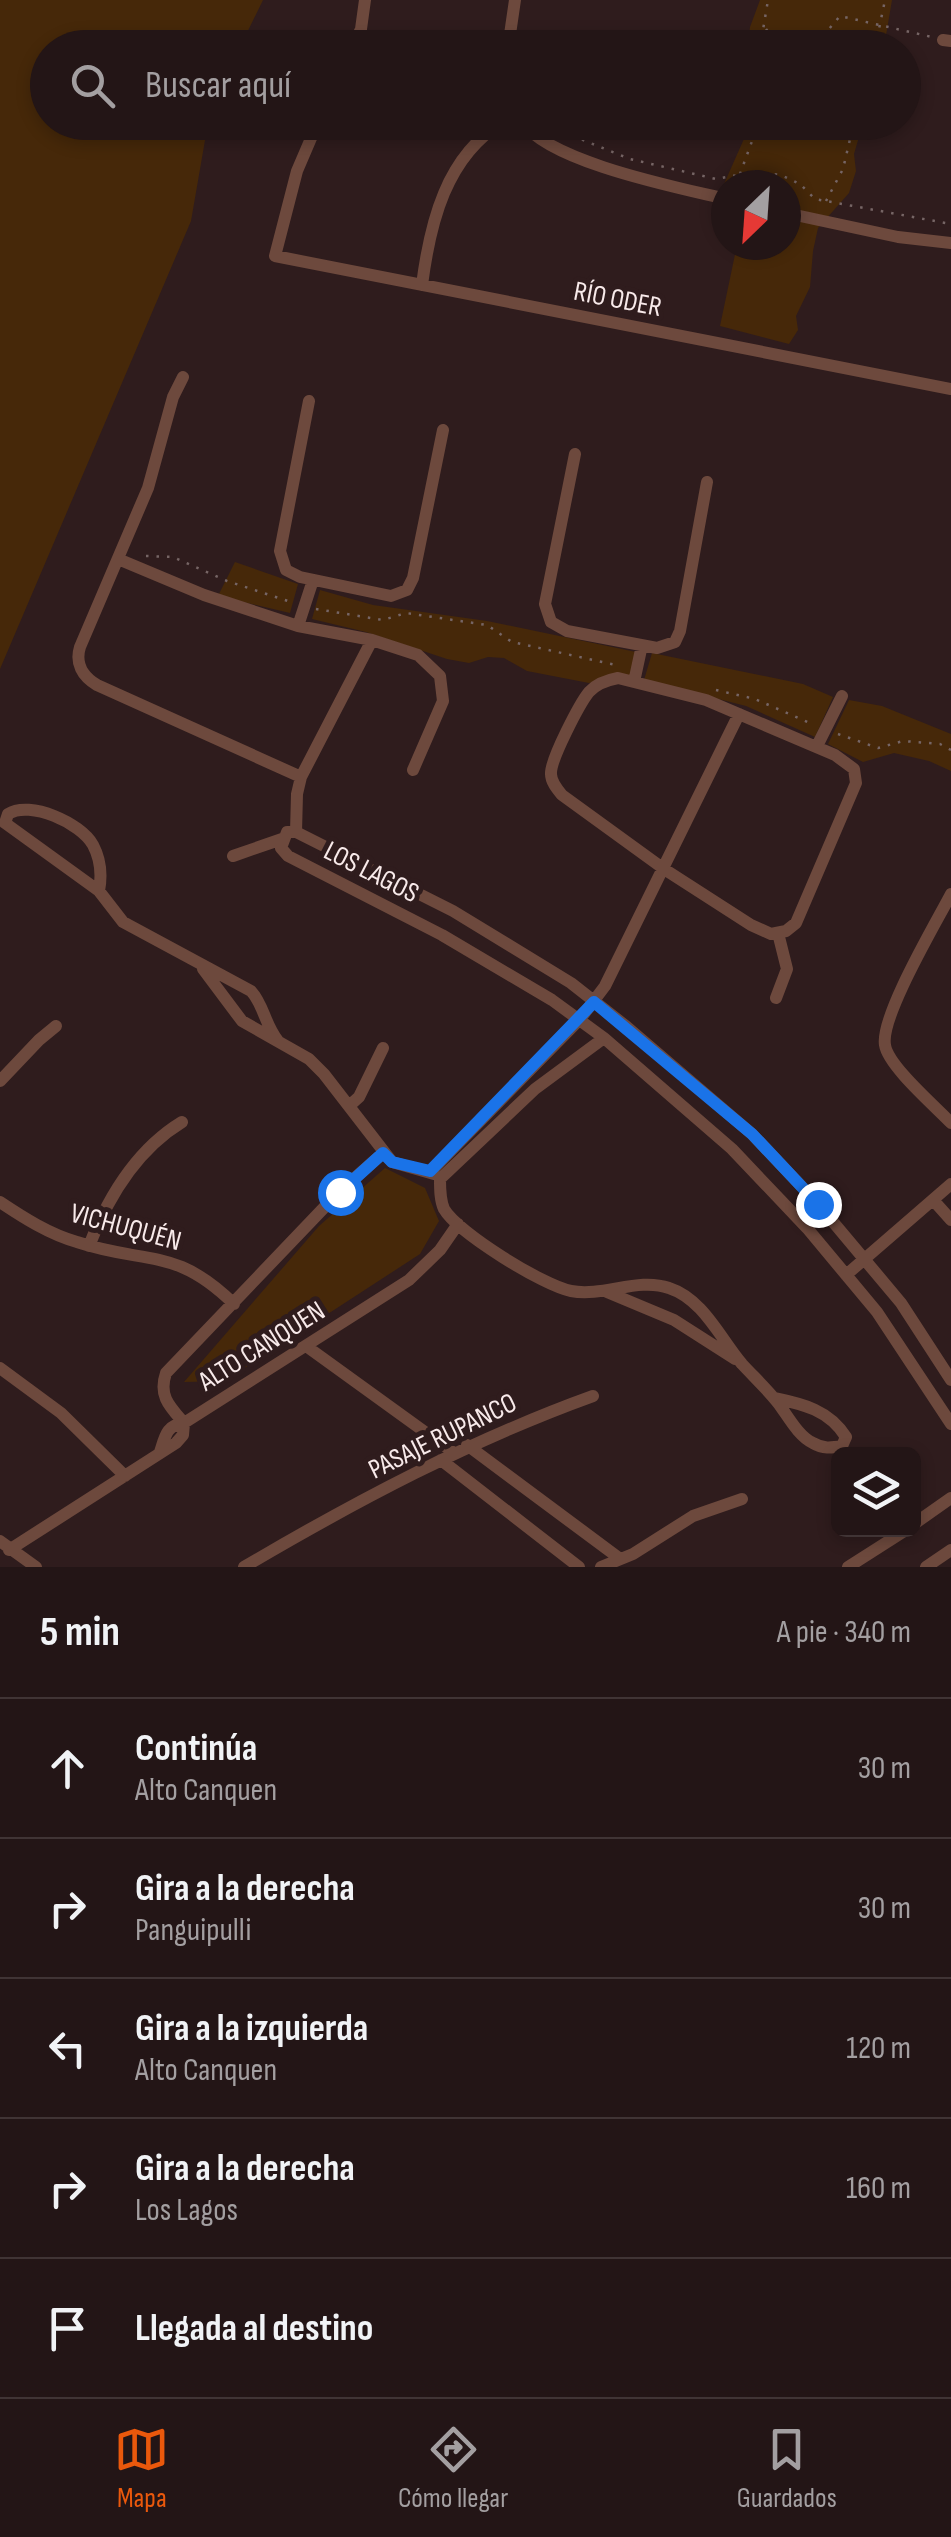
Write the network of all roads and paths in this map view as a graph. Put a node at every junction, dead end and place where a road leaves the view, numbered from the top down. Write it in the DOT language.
graph roads {
  1 [pos="365,0"];
  2 [pos="515,0"];
  3 [pos="768,0"];
  4 [pos="886,0"];
  5 [pos="879,24"];
  6 [pos="764,26"];
  7 [pos="360,30"];
  8 [pos="511,30"];
  9 [pos="763,30"];
  10 [pos="767,30"];
  11 [pos="829,30"];
  12 [pos="878,30"];
  13 [pos="903,30"];
  14 [pos="921,34"];
  15 [pos="947,41"];
  16 [pos="310,140"];
  17 [pos="478,140"];
  18 [pos="543,140"];
  19 [pos="584,140"];
  20 [pos="753,140"];
  21 [pos="850,140"];
  22 [pos="742,170"];
  23 [pos="711,177"];
  24 [pos="801,185"];
  25 [pos="711,196"];
  26 [pos="826,202"];
  27 [pos="801,216"];
  28 [pos="951,224"];
  29 [pos="951,243"];
  30 [pos="422,285"];
  31 [pos="183,377"];
  32 [pos="951,388"];
  33 [pos="309,401"];
  34 [pos="443,430"];
  35 [pos="576,454"];
  36 [pos="707,482"];
  37 [pos="118,559"];
  38 [pos="313,580"];
  39 [pos="304,606"];
  40 [pos="298,626"];
  41 [pos="372,640"];
  42 [pos="642,645"];
  43 [pos="635,676"];
  44 [pos="704,687"];
  45 [pos="842,696"];
  46 [pos="739,714"];
  47 [pos="826,730"];
  48 [pos="817,746"];
  49 [pos="951,750"];
  50 [pos="413,770"];
  51 [pos="301,776"];
  52 [pos="296,832"];
  53 [pos="282,840"];
  54 [pos="316,842"];
  55 [pos="233,856"];
  56 [pos="305,864"];
  57 [pos="664,869"];
  58 [pos="99,892"];
  59 [pos="951,894"];
  60 [pos="946,909"];
  61 [pos="778,933"];
  62 [pos="200,965"];
  63 [pos="776,998"];
  64 [pos="594,1002"];
  65 [pos="580,1019"];
  66 [pos="56,1026"];
  67 [pos="604,1038"];
  68 [pos="278,1041"];
  69 [pos="383,1048"];
  70 [pos="522,1076"];
  71 [pos="0,1082"];
  72 [pos="536,1089"];
  73 [pos="348,1106"];
  74 [pos="182,1122"];
  75 [pos="951,1124"];
  76 [pos="383,1153"];
  77 [pos="435,1175"];
  78 [pos="951,1184"];
  79 [pos="934,1201"];
  80 [pos="0,1202"];
  81 [pos="951,1220"];
  82 [pos="458,1224"];
  83 [pos="90,1246"];
  84 [pos="864,1260"];
  85 [pos="846,1275"];
  86 [pos="606,1291"];
  87 [pos="234,1304"];
  88 [pos="306,1346"];
  89 [pos="741,1363"];
  90 [pos="0,1368"];
  91 [pos="951,1380"];
  92 [pos="593,1396"];
  93 [pos="774,1398"];
  94 [pos="184,1423"];
  95 [pos="951,1424"];
  96 [pos="467,1446"];
  97 [pos="447,1456"];
  98 [pos="125,1476"];
  99 [pos="951,1498"];
  100 [pos="742,1499"];
  101 [pos="921,1519"];
  102 [pos="895,1537"];
  103 [pos="4,1546"];
  104 [pos="951,1550"];
  105 [pos="620,1558"];
  106 [pos="36,1567"];
  107 [pos="244,1567"];
  108 [pos="578,1567"];
  109 [pos="601,1567"];
  110 [pos="848,1567"];
  111 [pos="926,1567"];
  1 -- 7 [label="street"];
  2 -- 8 [label="street"];
  3 -- 6 [label="path"];
  4 -- 5 [label="path"];
  5 -- 11 [label="path"];
  5 -- 12 [label="path"];
  5 -- 13 [label="path"];
  6 -- 9 [label="path"];
  6 -- 10 [label="path"];
  14 -- 15 [label="path"];
  16 -- 30 [label="street, RÍO ODER"];
  17 -- 30 [label="street"];
  18 -- 25 [label="street"];
  19 -- 23 [label="path"];
  20 -- 22 [label="path"];
  21 -- 26 [label="path"];
  24 -- 26 [label="path"];
  26 -- 28 [label="path"];
  27 -- 29 [label="street"];
  30 -- 32 [label="street, RÍO ODER"];
  31 -- 37 [label="street"];
  33 -- 38 [label="street"];
  34 -- 38 [label="street"];
  35 -- 42 [label="street"];
  36 -- 42 [label="street"];
  37 -- 39 [label="path"];
  37 -- 40 [label="street"];
  37 -- 51 [label="street"];
  38 -- 39 [label="street"];
  39 -- 40 [label="street"];
  39 -- 43 [label="path"];
  40 -- 41 [label="street"];
  41 -- 50 [label="street"];
  41 -- 51 [label="street"];
  42 -- 43 [label="street"];
  43 -- 46 [label="street"];
  43 -- 57 [label="street"];
  44 -- 47 [label="path"];
  45 -- 47 [label="street"];
  46 -- 48 [label="street"];
  46 -- 57 [label="street"];
  47 -- 48 [label="street"];
  47 -- 49 [label="path"];
  48 -- 61 [label="street"];
  51 -- 52 [label="street"];
  52 -- 53 [label="street, LOS LAGOS"];
  52 -- 54 [label="street, LOS LAGOS"];
  53 -- 55 [label="street"];
  53 -- 56 [label="street, LOS LAGOS"];
  54 -- 56 [label="street"];
  54 -- 64 [label="street, LOS LAGOS"];
  56 -- 65 [label="street, LOS LAGOS"];
  57 -- 61 [label="street"];
  57 -- 64 [label="street"];
  58 -- 58 [label="street"];
  58 -- 62 [label="street"];
  59 -- 60 [label="street"];
  60 -- 75 [label="street"];
  61 -- 63 [label="street"];
  62 -- 68 [label="street"];
  62 -- 68 [label="street"];
  64 -- 65 [label="street"];
  64 -- 84 [label="street, LOS LAGOS"];
  65 -- 67 [label="street, LOS LAGOS"];
  65 -- 70 [label="street"];
  66 -- 71 [label="street"];
  67 -- 72 [label="street"];
  67 -- 85 [label="street, LOS LAGOS"];
  68 -- 73 [label="street"];
  69 -- 73 [label="street"];
  70 -- 72 [label="street"];
  70 -- 77 [label="street"];
  72 -- 77 [label="street"];
  73 -- 76 [label="street"];
  74 -- 83 [label="street"];
  76 -- 77 [label="street"];
  76 -- 87 [label="street, ALTO CANQUEN"];
  77 -- 82 [label="street"];
  78 -- 79 [label="street"];
  79 -- 81 [label="street"];
  79 -- 84 [label="street"];
  80 -- 83 [label="street, VICHUQUÉN"];
  82 -- 86 [label="street"];
  82 -- 88 [label="street, ALTO CANQUEN"];
  83 -- 87 [label="street, VICHUQUÉN"];
  84 -- 85 [label="street"];
  84 -- 91 [label="street, LOS LAGOS"];
  85 -- 95 [label="street, LOS LAGOS"];
  86 -- 89 [label="street"];
  86 -- 89 [label="street"];
  87 -- 94 [label="street, ALTO CANQUEN"];
  88 -- 94 [label="street, ALTO CANQUEN"];
  88 -- 97 [label="street"];
  89 -- 93 [label="street"];
  90 -- 98 [label="street"];
  92 -- 96 [label="street, PASAJE RUPANCO"];
  93 -- 93 [label="street"];
  94 -- 98 [label="street"];
  96 -- 97 [label="street, PASAJE RUPANCO"];
  96 -- 105 [label="street"];
  97 -- 107 [label="street, PASAJE RUPANCO"];
  97 -- 108 [label="street"];
  98 -- 103 [label="street"];
  99 -- 101 [label="street"];
  100 -- 105 [label="street"];
  102 -- 110 [label="street"];
  103 -- 106 [label="street"];
  104 -- 111 [label="street"];
  105 -- 109 [label="street"];
}
